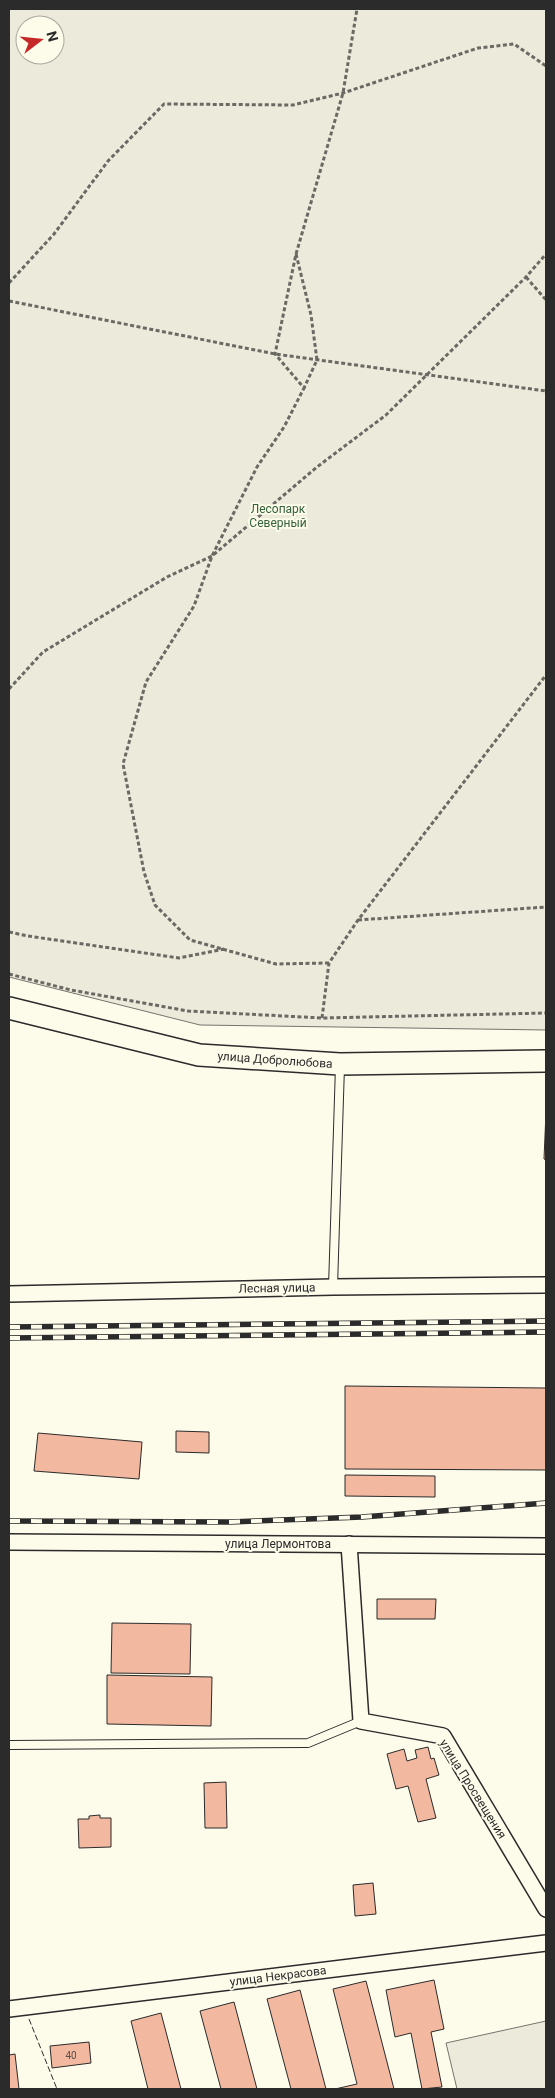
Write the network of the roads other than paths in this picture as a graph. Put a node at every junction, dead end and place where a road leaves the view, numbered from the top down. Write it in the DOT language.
graph roads {
  1 [pos="9,1008"];
  2 [pos="546,1061"];
  3 [pos="340,1064"];
  4 [pos="546,1285"];
  5 [pos="334,1287"];
  6 [pos="9,1294"];
  7 [pos="9,1542"];
  8 [pos="349,1544"];
  9 [pos="546,1546"];
  10 [pos="362,1721"];
  11 [pos="9,1745"];
  12 [pos="546,1909"];
  13 [pos="546,1943"];
  14 [pos="9,2009"];
  1 -- 3 [label="street, улица Добролюбова"];
  2 -- 3 [label="street, улица Добролюбова"];
  3 -- 5 [label="lane"];
  4 -- 5 [label="street, Лесная улица"];
  5 -- 6 [label="street, Лесная улица"];
  7 -- 8 [label="street, улица Лермонтова"];
  8 -- 9 [label="street, улица Лермонтова"];
  8 -- 10 [label="street"];
  10 -- 11 [label="lane"];
  10 -- 12 [label="street, улица Просвещения"];
  13 -- 14 [label="street, улица Некрасова"];
}
